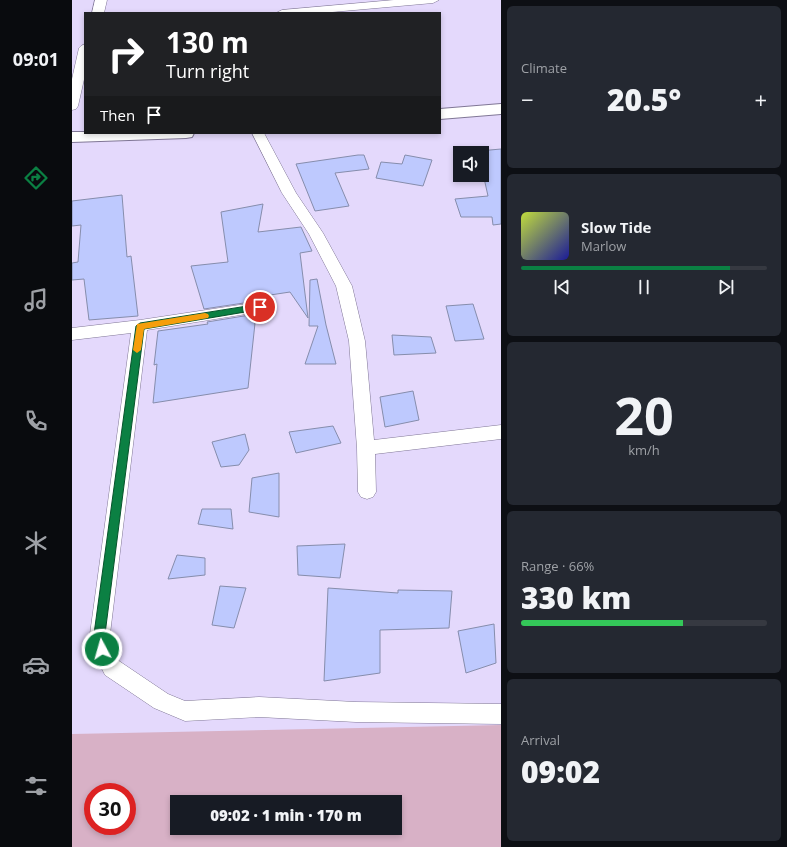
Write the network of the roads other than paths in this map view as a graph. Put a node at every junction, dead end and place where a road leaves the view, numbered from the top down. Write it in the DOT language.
graph roads {
  1 [pos="101,0"];
  2 [pos="433,0"];
  3 [pos="98,12"];
  4 [pos="294,12"];
  5 [pos="84,52"];
  6 [pos="72,106"];
  7 [pos="501,110"];
  8 [pos="441,114"];
  9 [pos="163,134"];
  10 [pos="259,134"];
  11 [pos="72,138"];
  12 [pos="260,307"];
  13 [pos="140,326"];
  14 [pos="72,334"];
  15 [pos="501,432"];
  16 [pos="366,448"];
  17 [pos="367,492"];
  18 [pos="501,714"];
  1 -- 3 [label="street"];
  2 -- 4 [label="street"];
  5 -- 6 [label="street"];
  7 -- 8 [label="main road"];
  9 -- 11 [label="main road"];
  10 -- 16 [label="street"];
  12 -- 13 [label="street"];
  13 -- 14 [label="street"];
  13 -- 18 [label="street"];
  15 -- 16 [label="street"];
  16 -- 17 [label="street"];
}
